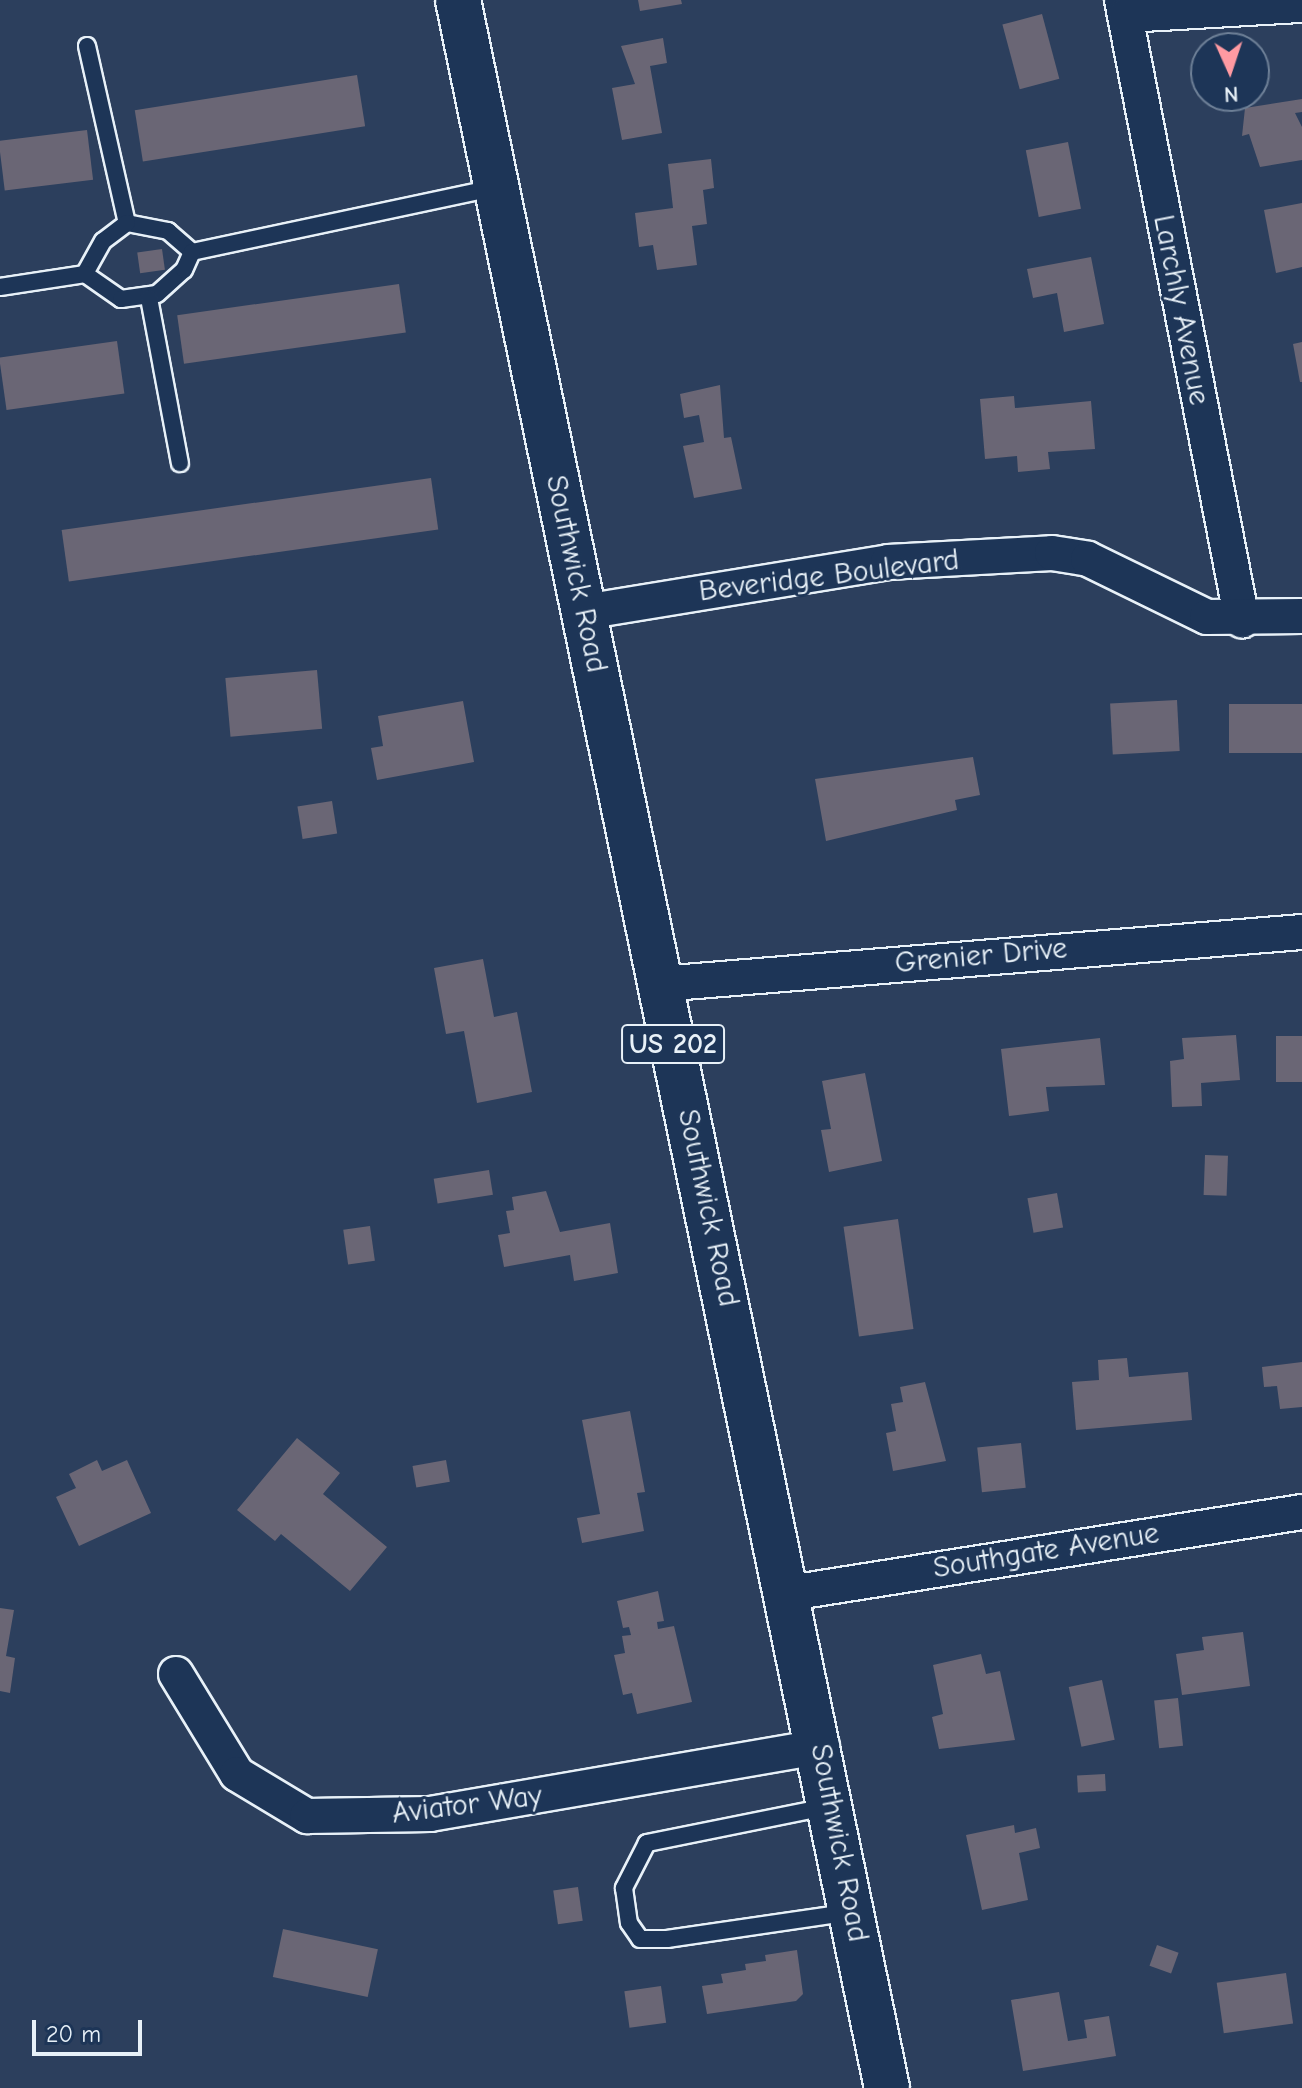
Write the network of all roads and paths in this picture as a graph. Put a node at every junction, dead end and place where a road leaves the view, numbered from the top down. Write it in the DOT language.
graph roads {
  1 [pos="458,0"];
  2 [pos="1302,5"];
  3 [pos="1124,8"];
  4 [pos="87,46"];
  5 [pos="497,187"];
  6 [pos="127,223"];
  7 [pos="192,252"];
  8 [pos="85,274"];
  9 [pos="0,287"];
  10 [pos="149,298"];
  11 [pos="180,463"];
  12 [pos="584,612"];
  13 [pos="1302,616"];
  14 [pos="1242,620"];
  15 [pos="1302,932"];
  16 [pos="660,984"];
  17 [pos="1302,1512"];
  18 [pos="790,1593"];
  19 [pos="176,1674"];
  20 [pos="822,1746"];
  21 [pos="833,1806"];
  22 [pos="852,1912"];
  23 [pos="887,2088"];
  1 -- 5 [label="highway, Southwick Road / US 202"];
  2 -- 3 [label="street"];
  3 -- 14 [label="street, Larchly Avenue"];
  4 -- 6 [label="lane"];
  5 -- 7 [label="lane"];
  5 -- 12 [label="highway, Southwick Road / US 202"];
  6 -- 7 [label="lane"];
  6 -- 8 [label="lane"];
  7 -- 10 [label="lane"];
  8 -- 9 [label="lane"];
  8 -- 10 [label="lane"];
  10 -- 11 [label="lane"];
  12 -- 14 [label="street, Beveridge Boulevard"];
  12 -- 16 [label="highway, Southwick Road / US 202"];
  13 -- 14 [label="street, Beveridge Boulevard"];
  15 -- 16 [label="street, Grenier Drive"];
  16 -- 18 [label="highway, Southwick Road / US 202"];
  17 -- 18 [label="street, Southgate Avenue"];
  18 -- 20 [label="highway, Southwick Road / US 202"];
  19 -- 20 [label="street, Aviator Way"];
  20 -- 21 [label="highway, Southwick Road / US 202"];
  21 -- 22 [label="highway, Southwick Road / US 202"];
  21 -- 22 [label="lane"];
  22 -- 23 [label="highway, Southwick Road / US 202"];
}
